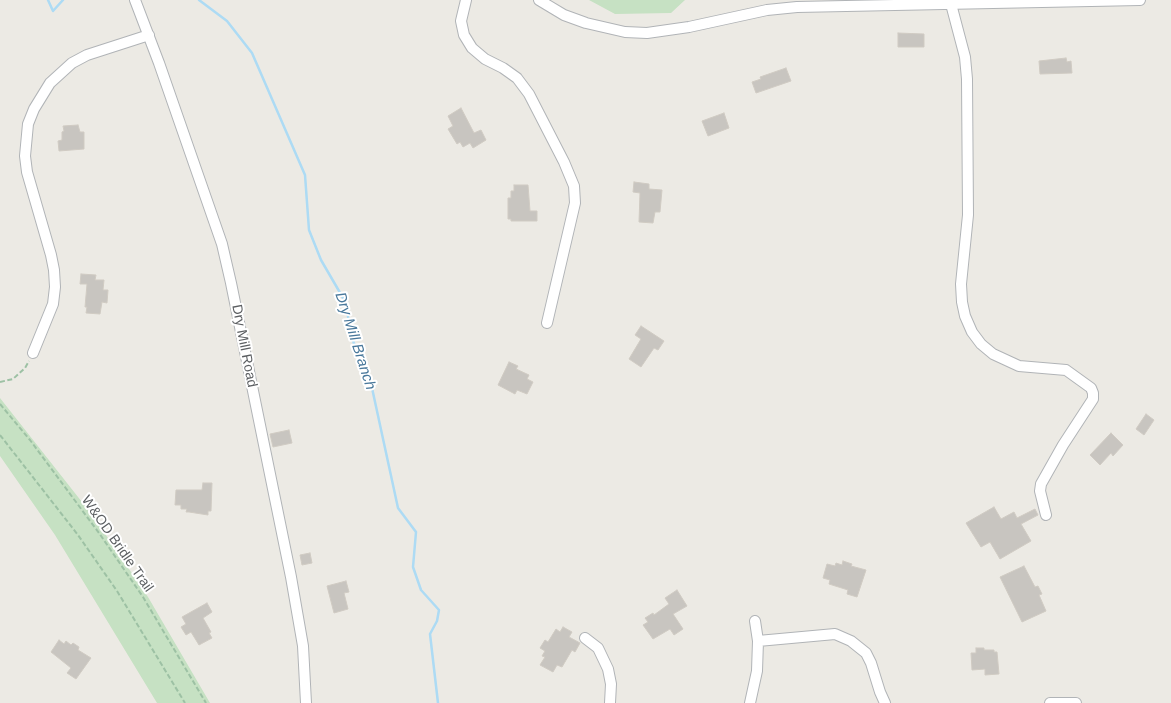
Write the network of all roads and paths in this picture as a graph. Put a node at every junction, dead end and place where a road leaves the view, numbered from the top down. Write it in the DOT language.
graph roads {
  1 [pos="135,0"];
  2 [pos="466,0"];
  3 [pos="539,0"];
  4 [pos="1140,0"];
  5 [pos="951,4"];
  6 [pos="149,35"];
  7 [pos="547,323"];
  8 [pos="33,354"];
  9 [pos="0,382"];
  10 [pos="0,404"];
  11 [pos="0,436"];
  12 [pos="1046,515"];
  13 [pos="755,621"];
  14 [pos="585,638"];
  15 [pos="758,641"];
  16 [pos="185,703"];
  17 [pos="206,703"];
  18 [pos="306,703"];
  19 [pos="610,703"];
  20 [pos="750,703"];
  21 [pos="885,703"];
  22 [pos="1050,703"];
  23 [pos="1076,703"];
  1 -- 6 [label="street, Dry Mill Road"];
  2 -- 7 [label="street"];
  3 -- 5 [label="street"];
  4 -- 5 [label="street"];
  5 -- 12 [label="street"];
  6 -- 8 [label="street"];
  6 -- 18 [label="street, Dry Mill Road"];
  8 -- 9 [label="path"];
  10 -- 17 [label="path, W&OD Bridle Trail"];
  11 -- 16 [label="path"];
  13 -- 15 [label="street"];
  14 -- 19 [label="street"];
  15 -- 20 [label="street"];
  15 -- 21 [label="street"];
  22 -- 23 [label="street"];
}
